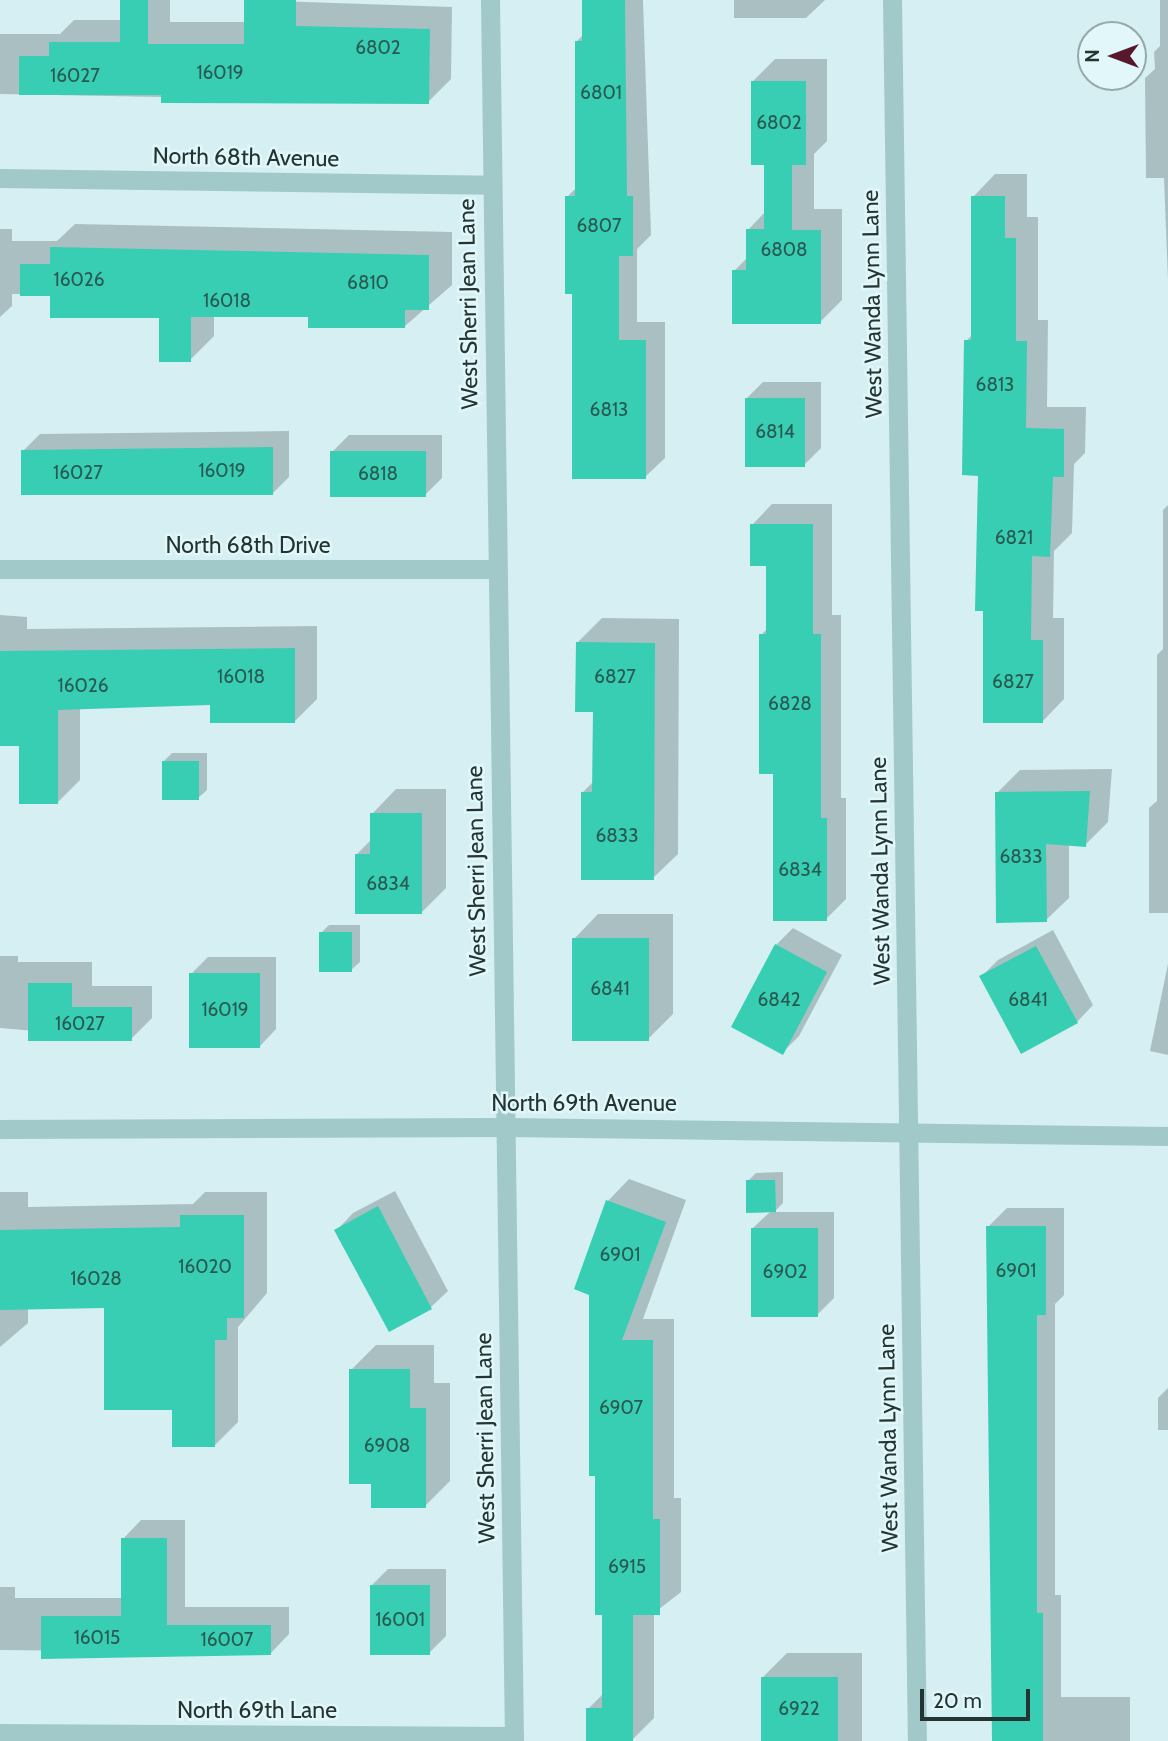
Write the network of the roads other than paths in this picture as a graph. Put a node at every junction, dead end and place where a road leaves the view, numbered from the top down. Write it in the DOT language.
graph roads {
  1 [pos="490,0"];
  2 [pos="891,0"];
  3 [pos="0,178"];
  4 [pos="492,185"];
  5 [pos="0,569"];
  6 [pos="495,569"];
  7 [pos="505,1127"];
  8 [pos="0,1129"];
  9 [pos="909,1131"];
  10 [pos="1168,1136"];
  11 [pos="0,1733"];
  12 [pos="514,1738"];
  13 [pos="917,1741"];
  1 -- 4 [label="street, West Sherri Jean Lane"];
  2 -- 9 [label="street, West Wanda Lynn Lane"];
  3 -- 4 [label="street, North 68th Avenue"];
  4 -- 6 [label="street, West Sherri Jean Lane"];
  5 -- 6 [label="street, North 68th Drive"];
  6 -- 7 [label="street, West Sherri Jean Lane"];
  7 -- 8 [label="street, North 69th Avenue"];
  7 -- 9 [label="street, North 69th Avenue"];
  7 -- 12 [label="street, West Sherri Jean Lane"];
  9 -- 10 [label="street, North 69th Avenue"];
  9 -- 13 [label="street, West Wanda Lynn Lane"];
  11 -- 12 [label="street, North 69th Lane"];
}
